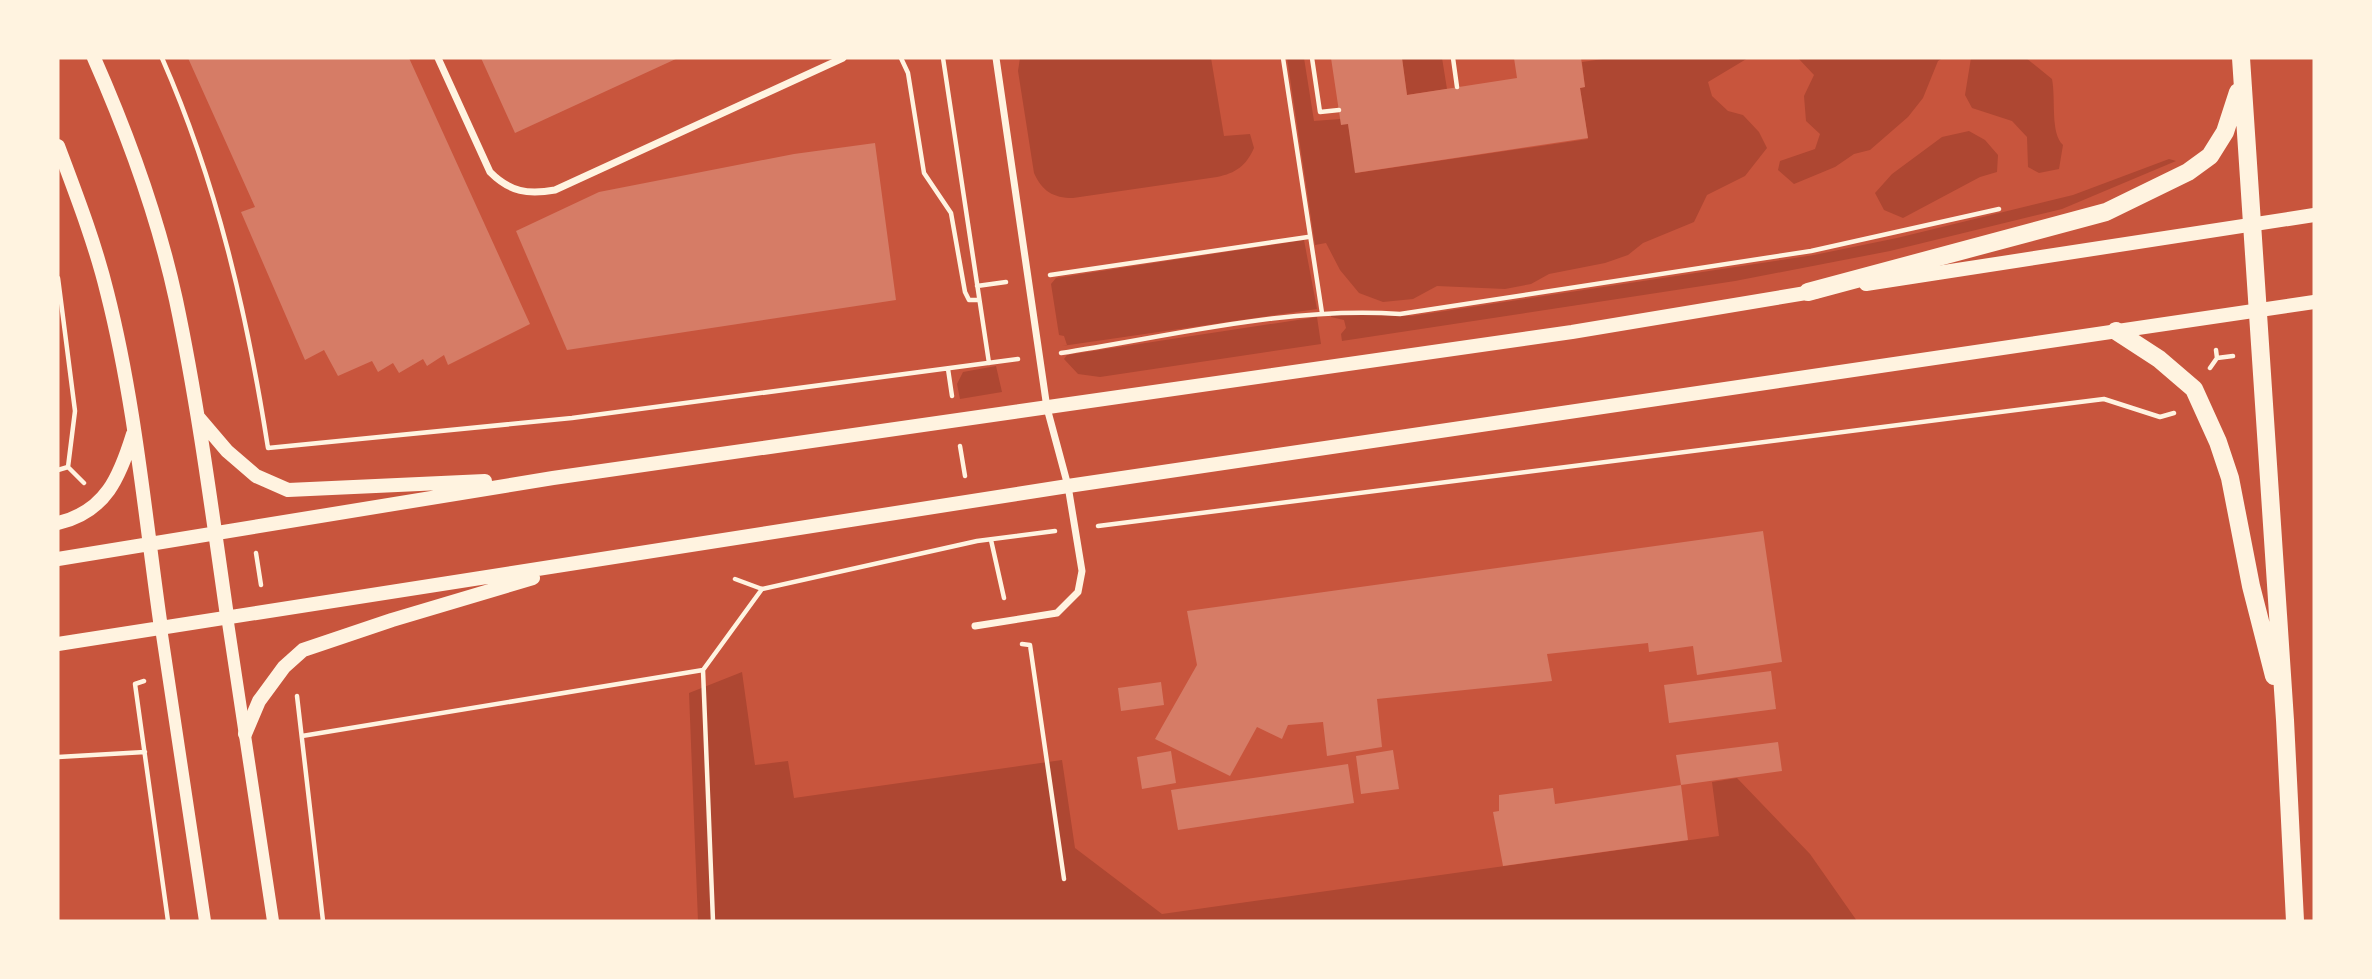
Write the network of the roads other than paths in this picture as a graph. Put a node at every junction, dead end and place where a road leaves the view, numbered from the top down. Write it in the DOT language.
graph roads {
  1 [pos="94,58"];
  2 [pos="438,58"];
  3 [pos="843,58"];
  4 [pos="996,58"];
  5 [pos="2241,58"];
  6 [pos="2242,76"];
  7 [pos="58,146"];
  8 [pos="2314,215"];
  9 [pos="2252,225"];
  10 [pos="1808,292"];
  11 [pos="2314,302"];
  12 [pos="2258,311"];
  13 [pos="2116,331"];
  14 [pos="1047,408"];
  15 [pos="198,416"];
  16 [pos="135,430"];
  17 [pos="553,478"];
  18 [pos="1068,486"];
  19 [pos="58,523"];
  20 [pos="215,533"];
  21 [pos="149,544"];
  22 [pos="58,559"];
  23 [pos="585,563"];
  24 [pos="227,616"];
  25 [pos="975,626"];
  26 [pos="161,628"];
  27 [pos="58,644"];
  28 [pos="2285,720"];
  29 [pos="245,734"];
  30 [pos="205,921"];
  31 [pos="273,921"];
  32 [pos="2295,921"];
  1 -- 15 [label="main road"];
  2 -- 3 [label="street"];
  4 -- 14 [label="street"];
  5 -- 6 [label="main road"];
  6 -- 9 [label="main road"];
  6 -- 10 [label="main road"];
  7 -- 16 [label="main road"];
  8 -- 9 [label="main road"];
  9 -- 10 [label="main road"];
  9 -- 12 [label="main road"];
  10 -- 14 [label="main road"];
  11 -- 12 [label="main road"];
  12 -- 13 [label="main road"];
  12 -- 28 [label="main road"];
  13 -- 18 [label="main road"];
  13 -- 28 [label="main road"];
  14 -- 17 [label="main road"];
  14 -- 18 [label="street"];
  15 -- 17 [label="main road"];
  15 -- 20 [label="main road"];
  16 -- 19 [label="main road"];
  16 -- 21 [label="main road"];
  17 -- 20 [label="main road"];
  18 -- 23 [label="main road"];
  18 -- 25 [label="street"];
  20 -- 21 [label="main road"];
  20 -- 24 [label="main road"];
  21 -- 22 [label="main road"];
  21 -- 26 [label="main road"];
  23 -- 24 [label="main road"];
  23 -- 29 [label="main road"];
  24 -- 26 [label="main road"];
  24 -- 29 [label="street"];
  26 -- 27 [label="main road"];
  26 -- 30 [label="street"];
  28 -- 32 [label="main road"];
  29 -- 31 [label="street"];
}
